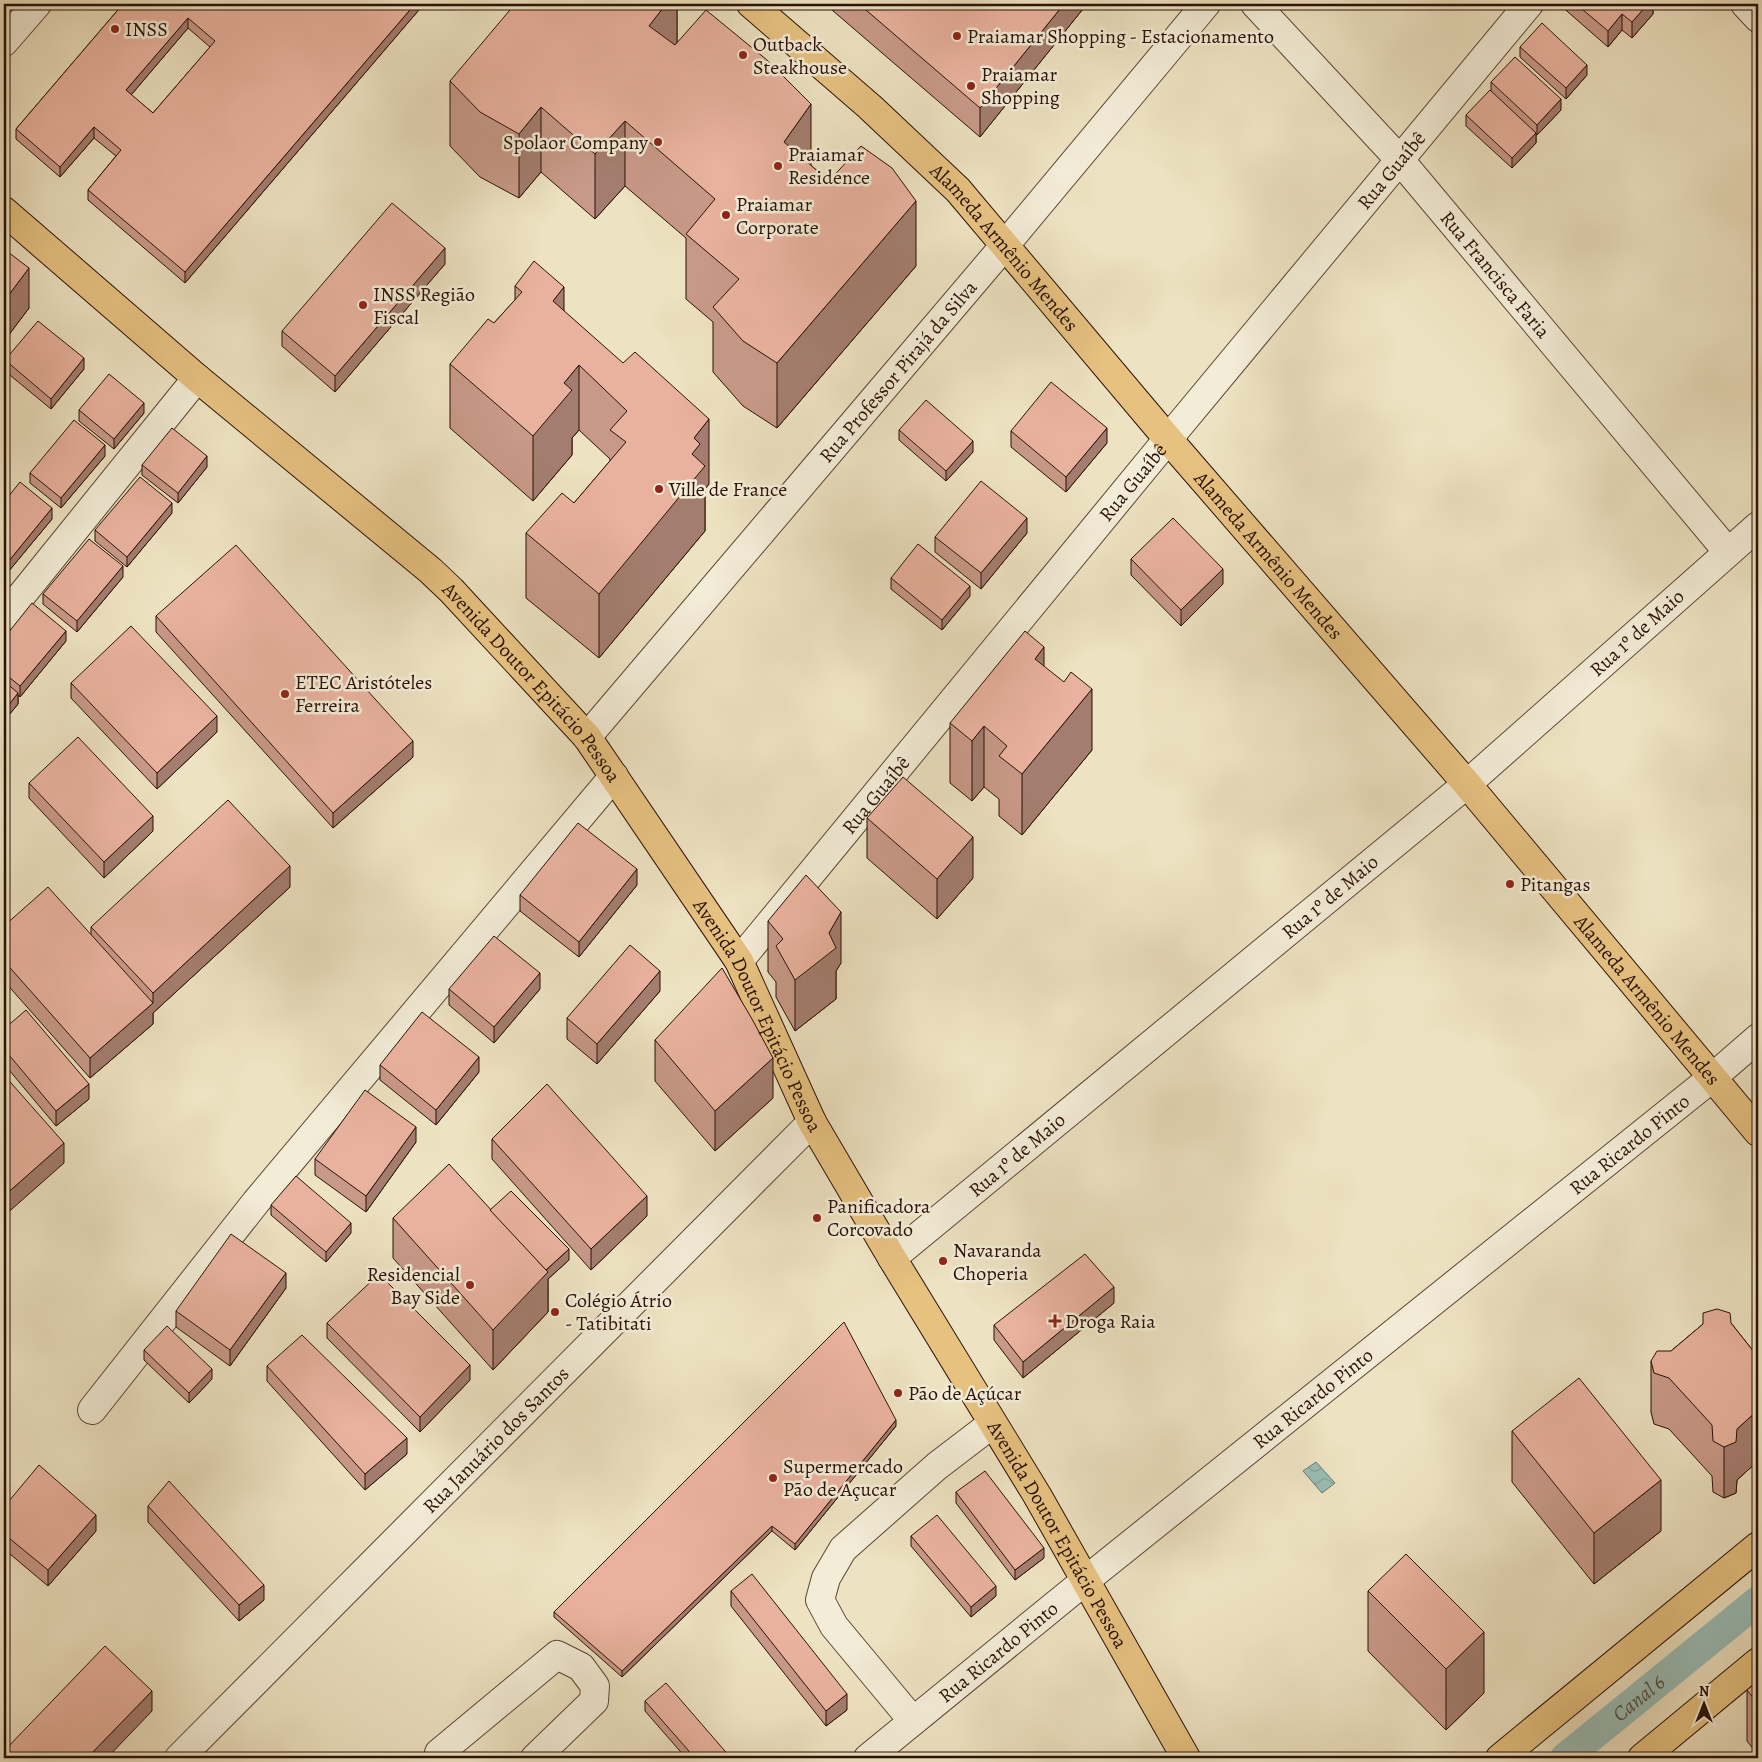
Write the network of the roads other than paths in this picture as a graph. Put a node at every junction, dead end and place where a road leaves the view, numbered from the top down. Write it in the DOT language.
graph roads {
  1 [pos="37,4"];
  2 [pos="751,4"];
  3 [pos="1206,4"];
  4 [pos="1255,4"];
  5 [pos="1529,4"];
  6 [pos="1745,4"];
  7 [pos="1758,18"];
  8 [pos="4,42"];
  9 [pos="1399,159"];
  10 [pos="4,211"];
  11 [pos="1005,245"];
  12 [pos="197,378"];
  13 [pos="1168,439"];
  14 [pos="1758,526"];
  15 [pos="1728,552"];
  16 [pos="4,617"];
  17 [pos="587,737"];
  18 [pos="614,776"];
  19 [pos="1467,784"];
  20 [pos="739,961"];
  21 [pos="1758,1038"];
  22 [pos="1713,1077"];
  23 [pos="812,1122"];
  24 [pos="1758,1132"];
  25 [pos="892,1258"];
  26 [pos="92,1410"];
  27 [pos="992,1424"];
  28 [pos="1758,1546"];
  29 [pos="1086,1580"];
  30 [pos="1758,1662"];
  31 [pos="913,1721"];
  32 [pos="439,1753"];
  33 [pos="179,1758"];
  34 [pos="535,1758"];
  35 [pos="868,1758"];
  36 [pos="1186,1758"];
  37 [pos="1500,1758"];
  38 [pos="1642,1758"];
  1 -- 8 [label="street"];
  2 -- 11 [label="main road, Alameda Armênio Mendes"];
  3 -- 11 [label="street, Rua Professor Pirajá da Silva"];
  4 -- 9 [label="street, Rua Francisca Faria"];
  5 -- 9 [label="street, Rua Guaíbê"];
  6 -- 7 [label="street"];
  9 -- 13 [label="street, Rua Guaíbê"];
  9 -- 15 [label="street, Rua Francisca Faria"];
  10 -- 12 [label="main road, Avenida Doutor Epitácio Pessoa"];
  11 -- 13 [label="main road, Alameda Armênio Mendes"];
  11 -- 17 [label="street, Rua Professor Pirajá da Silva"];
  12 -- 16 [label="street"];
  12 -- 17 [label="main road, Avenida Doutor Epitácio Pessoa"];
  13 -- 19 [label="main road, Alameda Armênio Mendes"];
  13 -- 20 [label="street, Rua Guaíbê"];
  14 -- 15 [label="street, Rua 1º de Maio"];
  15 -- 19 [label="street, Rua 1º de Maio"];
  17 -- 18 [label="main road, Avenida Doutor Epitácio Pessoa"];
  18 -- 20 [label="main road, Avenida Doutor Epitácio Pessoa"];
  18 -- 26 [label="street"];
  19 -- 22 [label="main road, Alameda Armênio Mendes"];
  19 -- 25 [label="street, Rua 1º de Maio"];
  20 -- 23 [label="main road, Avenida Doutor Epitácio Pessoa"];
  21 -- 22 [label="street, Rua Ricardo Pinto"];
  22 -- 24 [label="main road, Alameda Armênio Mendes"];
  22 -- 29 [label="street, Rua Ricardo Pinto"];
  23 -- 25 [label="main road, Avenida Doutor Epitácio Pessoa"];
  23 -- 33 [label="street, Rua Januário dos Santos"];
  25 -- 27 [label="main road, Avenida Doutor Epitácio Pessoa"];
  27 -- 29 [label="main road, Avenida Doutor Epitácio Pessoa"];
  27 -- 31 [label="street"];
  28 -- 37 [label="main road"];
  29 -- 31 [label="street, Rua Ricardo Pinto"];
  29 -- 36 [label="main road, Avenida Doutor Epitácio Pessoa"];
  30 -- 38 [label="main road"];
  31 -- 35 [label="street, Rua Ricardo Pinto"];
  32 -- 34 [label="street"];
}
